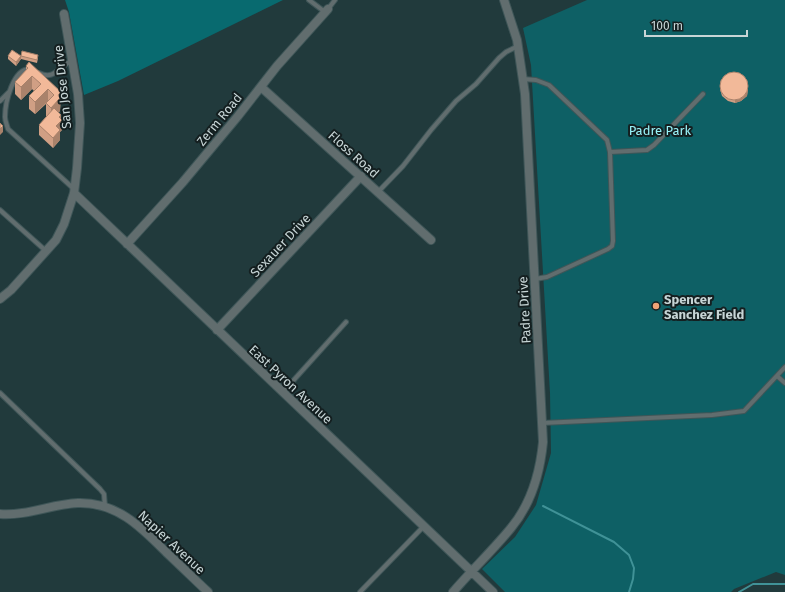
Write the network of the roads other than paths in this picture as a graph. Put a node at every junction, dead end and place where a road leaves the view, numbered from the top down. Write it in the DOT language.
graph roads {
  1 [pos="310,0"];
  2 [pos="335,0"];
  3 [pos="504,0"];
  4 [pos="326,11"];
  5 [pos="64,14"];
  6 [pos="518,46"];
  7 [pos="72,61"];
  8 [pos="523,79"];
  9 [pos="261,87"];
  10 [pos="9,92"];
  11 [pos="703,94"];
  12 [pos="0,101"];
  13 [pos="610,152"];
  14 [pos="361,176"];
  15 [pos="74,191"];
  16 [pos="378,192"];
  17 [pos="0,210"];
  18 [pos="431,240"];
  19 [pos="127,244"];
  20 [pos="47,251"];
  21 [pos="534,279"];
  22 [pos="0,299"];
  23 [pos="346,322"];
  24 [pos="217,330"];
  25 [pos="785,367"];
  26 [pos="777,376"];
  27 [pos="785,383"];
  28 [pos="0,393"];
  29 [pos="283,393"];
  30 [pos="542,423"];
  31 [pos="105,507"];
  32 [pos="0,514"];
  33 [pos="424,526"];
  34 [pos="471,571"];
  35 [pos="208,592"];
  36 [pos="360,592"];
  37 [pos="453,592"];
  38 [pos="493,592"];
  1 -- 4 [label="lane"];
  2 -- 4 [label="lane"];
  3 -- 6 [label="street, Padre Drive"];
  4 -- 9 [label="street, Zerm Road"];
  5 -- 7 [label="street, San Jose Drive"];
  6 -- 8 [label="street, Padre Drive"];
  6 -- 16 [label="lane"];
  7 -- 10 [label="lane"];
  7 -- 15 [label="street, San Jose Drive"];
  8 -- 13 [label="lane"];
  8 -- 21 [label="street, Padre Drive"];
  9 -- 14 [label="street, Floss Road"];
  9 -- 19 [label="street, Zerm Road"];
  10 -- 12 [label="lane"];
  10 -- 15 [label="lane"];
  11 -- 13 [label="lane"];
  13 -- 21 [label="lane"];
  14 -- 16 [label="street, Floss Road"];
  14 -- 24 [label="street, Sexauer Drive"];
  15 -- 19 [label="street, East Pyron Avenue"];
  15 -- 20 [label="street, San Jose Drive"];
  16 -- 18 [label="street, Floss Road"];
  17 -- 20 [label="lane"];
  19 -- 24 [label="street, East Pyron Avenue"];
  20 -- 22 [label="street, San Jose Drive"];
  21 -- 30 [label="street, Padre Drive"];
  23 -- 29 [label="lane"];
  24 -- 29 [label="street, East Pyron Avenue"];
  25 -- 26 [label="lane"];
  26 -- 27 [label="lane"];
  26 -- 30 [label="lane"];
  28 -- 31 [label="lane"];
  29 -- 33 [label="street, East Pyron Avenue"];
  30 -- 34 [label="street, Padre Drive"];
  31 -- 32 [label="street, Napier Avenue"];
  31 -- 35 [label="street, Napier Avenue"];
  33 -- 34 [label="street, East Pyron Avenue"];
  33 -- 36 [label="lane"];
  34 -- 37 [label="street, Padre Drive"];
  34 -- 38 [label="street, East Pyron Avenue"];
}
